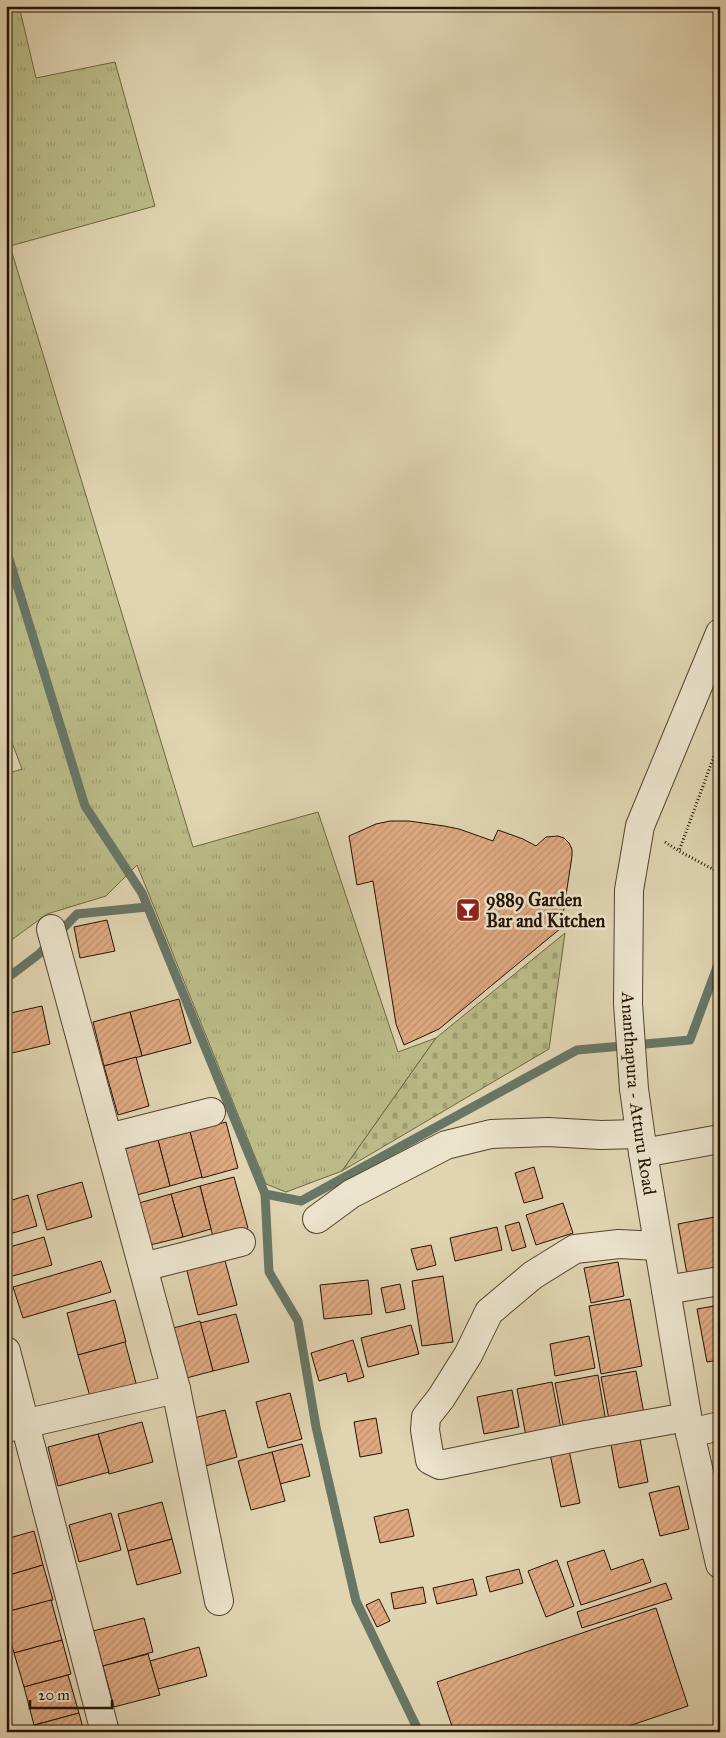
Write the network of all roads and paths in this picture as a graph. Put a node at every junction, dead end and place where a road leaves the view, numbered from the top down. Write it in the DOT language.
graph roads {
  1 [pos="720,632"];
  2 [pos="720,740"];
  3 [pos="720,873"];
  4 [pos="51,929"];
  5 [pos="210,1112"];
  6 [pos="108,1138"];
  7 [pos="720,1139"];
  8 [pos="642,1143"];
  9 [pos="317,1219"];
  10 [pos="241,1242"];
  11 [pos="658,1246"];
  12 [pos="143,1267"];
  13 [pos="720,1281"];
  14 [pos="666,1290"];
  15 [pos="6,1351"];
  16 [pos="176,1389"];
  17 [pos="688,1425"];
  18 [pos="16,1426"];
  19 [pos="720,1426"];
  20 [pos="720,1564"];
  21 [pos="219,1602"];
  22 [pos="105,1732"];
  1 -- 8 [label="street, Ananthapura - Atturu Road"];
  2 -- 3 [label="path"];
  4 -- 6 [label="street"];
  5 -- 6 [label="street"];
  6 -- 12 [label="street"];
  7 -- 8 [label="street"];
  8 -- 9 [label="street"];
  8 -- 11 [label="street, Ananthapura - Atturu Road"];
  10 -- 12 [label="street"];
  11 -- 14 [label="street, Ananthapura - Atturu Road"];
  11 -- 17 [label="street"];
  12 -- 16 [label="street"];
  13 -- 14 [label="street"];
  14 -- 17 [label="street, Ananthapura - Atturu Road"];
  15 -- 18 [label="street"];
  16 -- 18 [label="street"];
  16 -- 21 [label="street"];
  17 -- 19 [label="street"];
  17 -- 20 [label="street, Ananthapura - Atturu Road"];
  18 -- 22 [label="street"];
}
